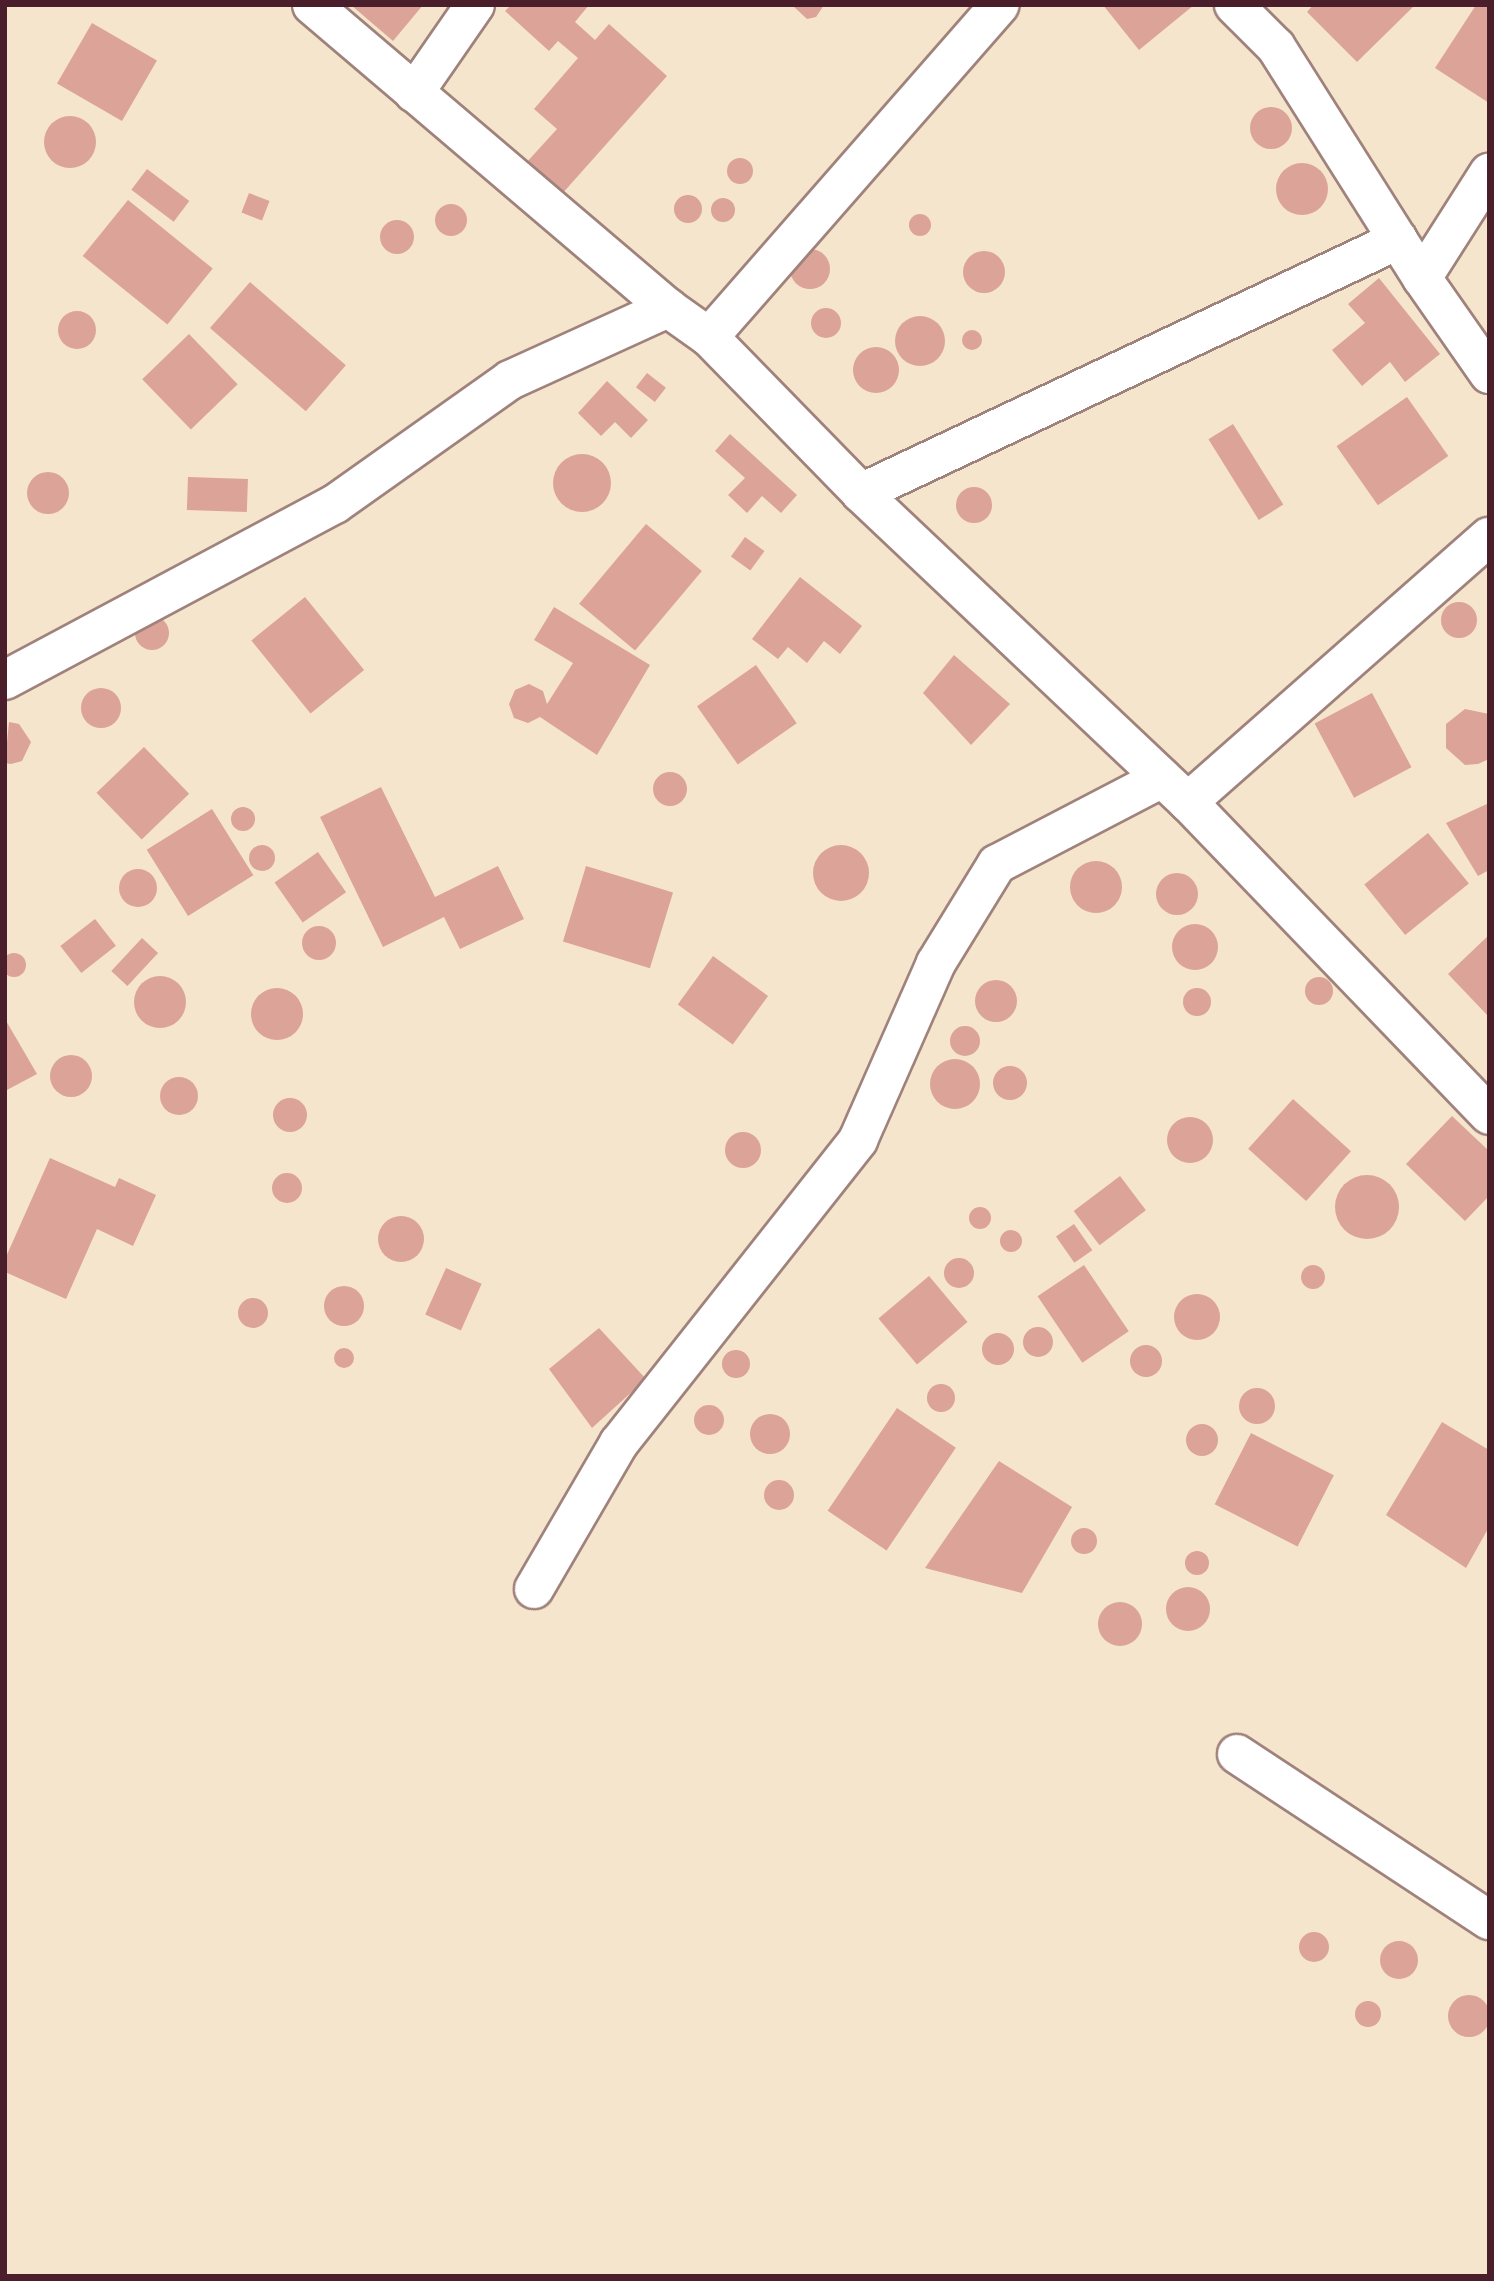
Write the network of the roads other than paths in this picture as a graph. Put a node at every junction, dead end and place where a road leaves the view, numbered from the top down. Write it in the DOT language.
graph roads {
  1 [pos="312,5"];
  2 [pos="475,5"];
  3 [pos="1000,5"];
  4 [pos="1234,5"];
  5 [pos="414,93"];
  6 [pos="1489,173"];
  7 [pos="1398,240"];
  8 [pos="1422,278"];
  9 [pos="668,308"];
  10 [pos="709,337"];
  11 [pos="1489,374"];
  12 [pos="861,493"];
  13 [pos="1489,537"];
  14 [pos="5,680"];
  15 [pos="1175,790"];
  16 [pos="1489,1115"];
  17 [pos="534,1589"];
  18 [pos="1237,1754"];
  19 [pos="1489,1920"];
  1 -- 5 [label="street"];
  2 -- 5 [label="street"];
  3 -- 10 [label="street"];
  4 -- 7 [label="street"];
  5 -- 9 [label="street"];
  6 -- 8 [label="street"];
  7 -- 8 [label="street"];
  7 -- 12 [label="street"];
  8 -- 11 [label="street"];
  9 -- 10 [label="street"];
  9 -- 14 [label="street"];
  10 -- 12 [label="street"];
  12 -- 15 [label="street"];
  13 -- 15 [label="street"];
  15 -- 16 [label="street"];
  15 -- 17 [label="street"];
  18 -- 19 [label="street"];
}
